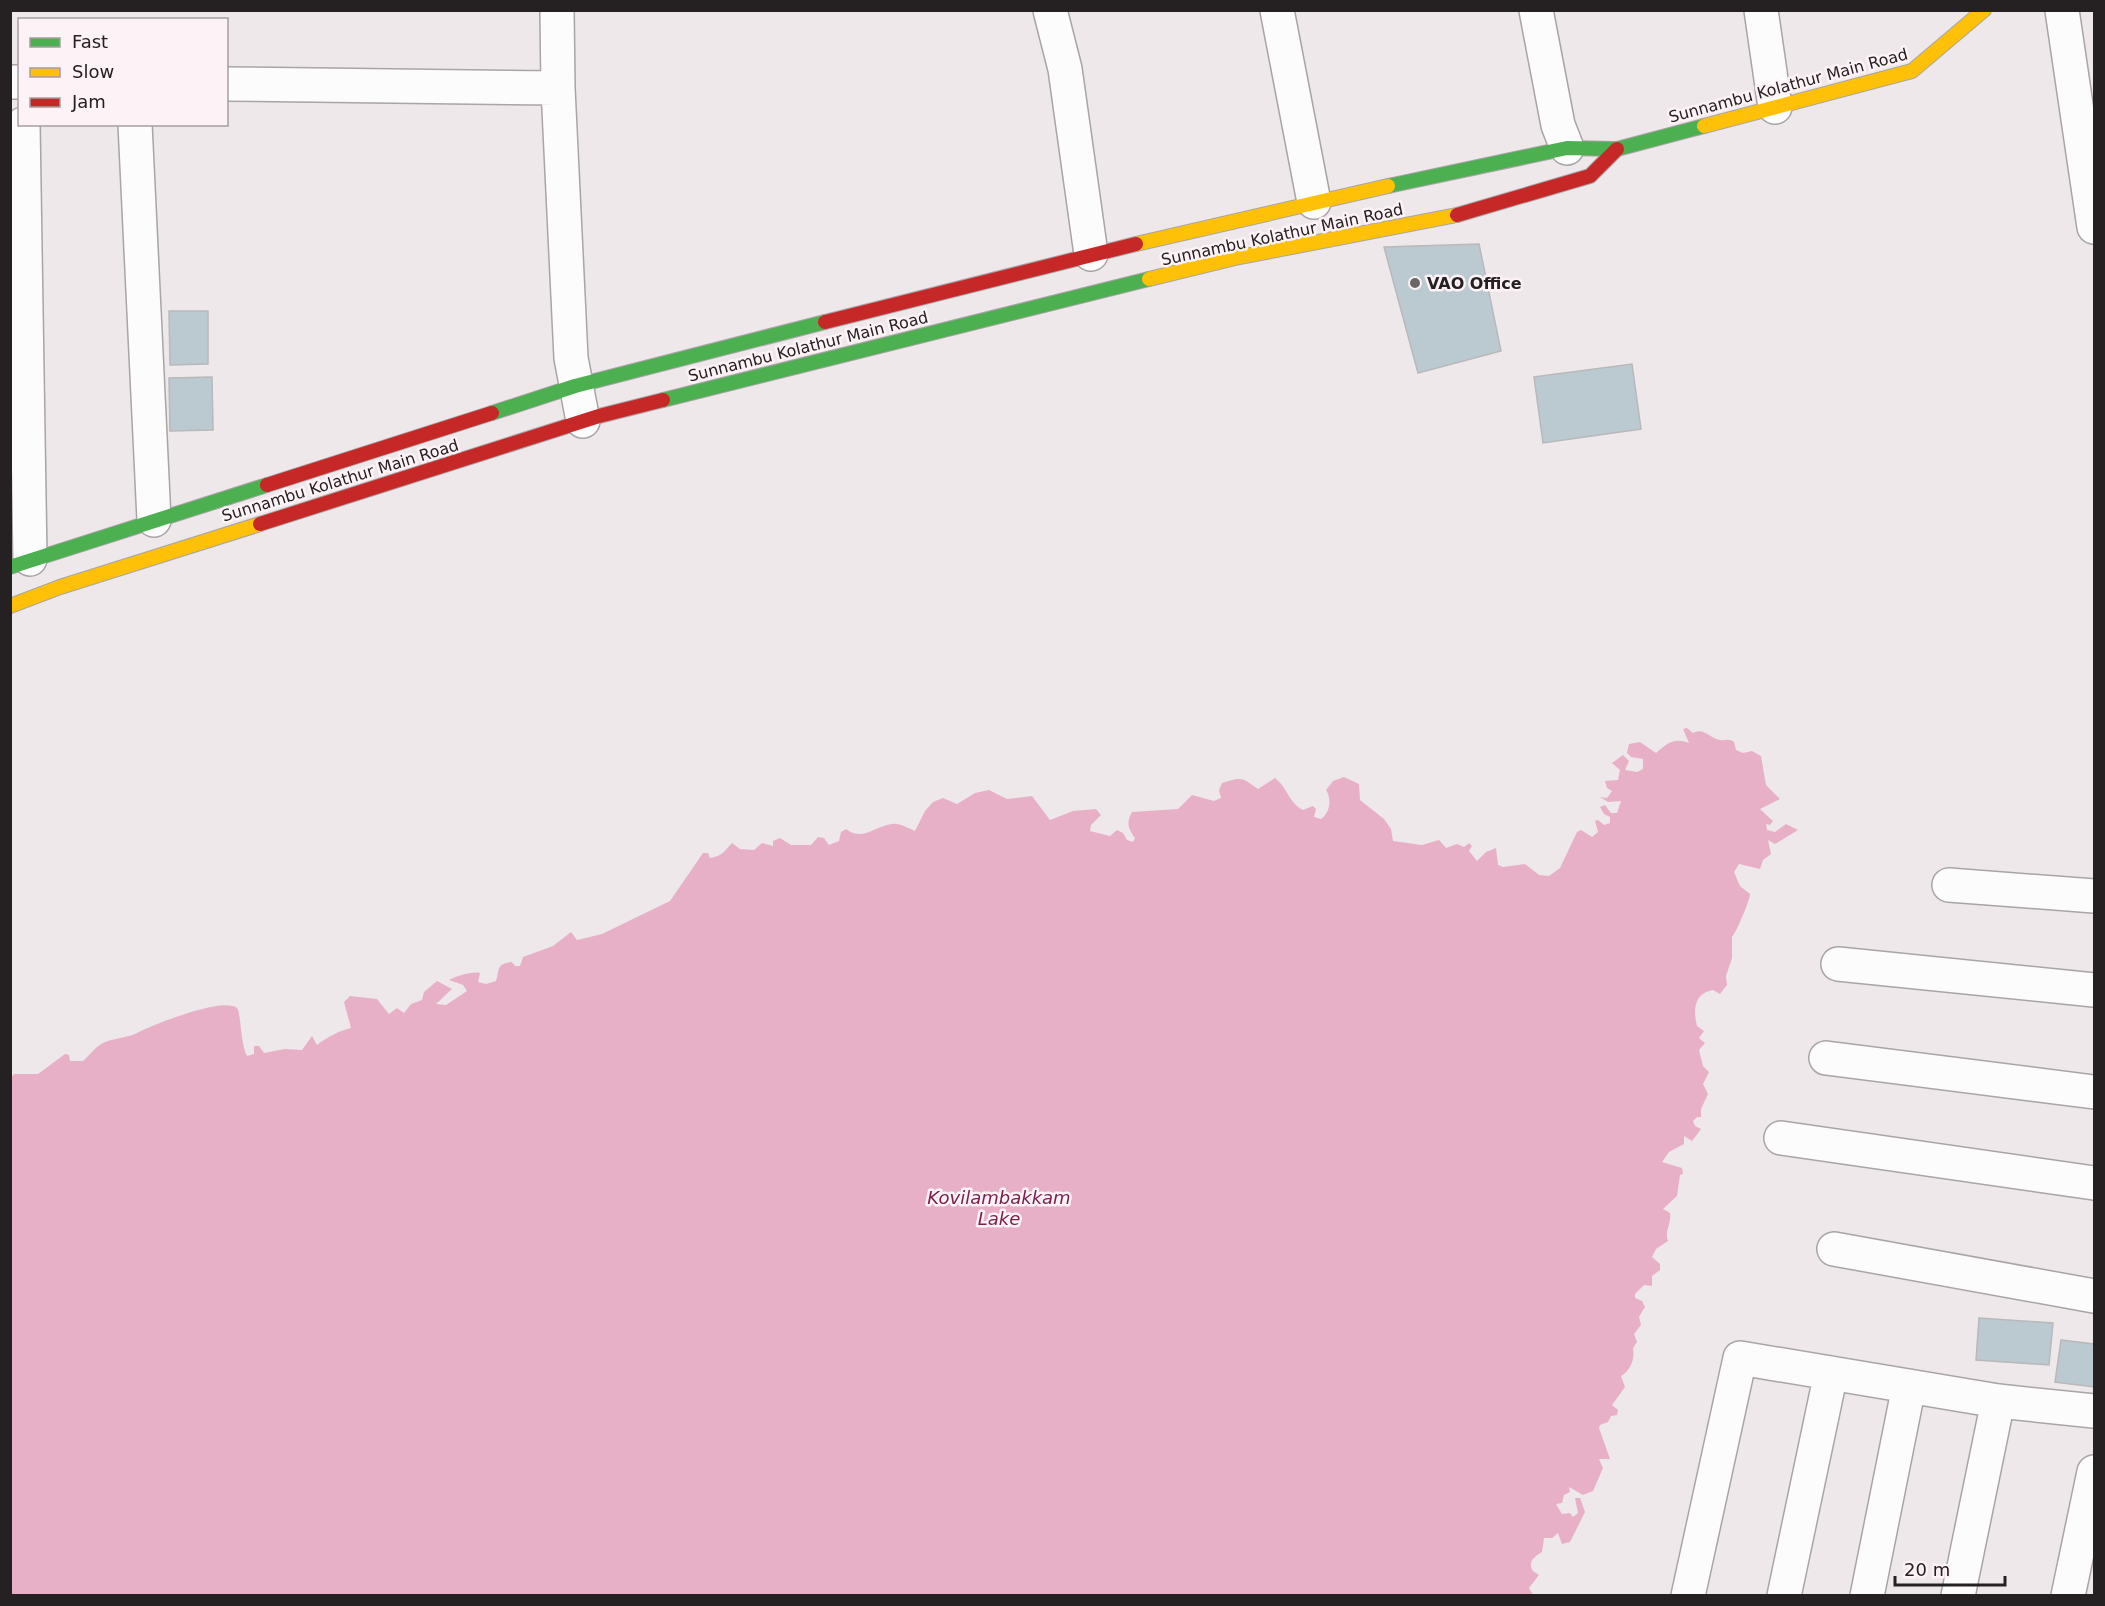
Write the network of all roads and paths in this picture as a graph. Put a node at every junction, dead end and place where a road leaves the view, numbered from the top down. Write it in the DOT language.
graph roads {
  1 [pos="557,10"];
  2 [pos="1050,10"];
  3 [pos="1277,10"];
  4 [pos="1536,10"];
  5 [pos="1761,10"];
  6 [pos="1984,10"];
  7 [pos="2062,10"];
  8 [pos="228,84"];
  9 [pos="558,88"];
  10 [pos="1775,107"];
  11 [pos="23,126"];
  12 [pos="135,126"];
  13 [pos="1567,148"];
  14 [pos="1617,149"];
  15 [pos="1314,202"];
  16 [pos="2094,227"];
  17 [pos="1091,254"];
  18 [pos="908,319"];
  19 [pos="575,386"];
  20 [pos="583,421"];
  21 [pos="154,519"];
  22 [pos="20,563"];
  23 [pos="10,606"];
  24 [pos="1949,885"];
  25 [pos="2094,896"];
  26 [pos="1838,964"];
  27 [pos="2094,990"];
  28 [pos="1826,1058"];
  29 [pos="2094,1092"];
  30 [pos="1781,1138"];
  31 [pos="2094,1183"];
  32 [pos="1834,1249"];
  33 [pos="2094,1296"];
  34 [pos="1831,1373"];
  35 [pos="1909,1386"];
  36 [pos="1998,1401"];
  37 [pos="2094,1411"];
  38 [pos="2094,1472"];
  39 [pos="1688,1596"];
  40 [pos="1784,1596"];
  41 [pos="1867,1596"];
  42 [pos="1958,1596"];
  43 [pos="2068,1596"];
  1 -- 9 [label="street"];
  2 -- 17 [label="street"];
  3 -- 15 [label="street"];
  4 -- 13 [label="street"];
  5 -- 10 [label="street"];
  6 -- 10 [label="street, Sunnambu Kolathur Main Road"];
  7 -- 16 [label="street"];
  8 -- 9 [label="street"];
  9 -- 19 [label="street"];
  10 -- 14 [label="street, Sunnambu Kolathur Main Road"];
  11 -- 22 [label="street"];
  12 -- 21 [label="street"];
  13 -- 14 [label="street, Sunnambu Kolathur Main Road"];
  13 -- 15 [label="street, Sunnambu Kolathur Main Road"];
  14 -- 18 [label="street, Sunnambu Kolathur Main Road"];
  15 -- 17 [label="street, Sunnambu Kolathur Main Road"];
  17 -- 18 [label="street, Sunnambu Kolathur Main Road"];
  18 -- 19 [label="street, Sunnambu Kolathur Main Road"];
  18 -- 20 [label="street, Sunnambu Kolathur Main Road"];
  19 -- 20 [label="street"];
  19 -- 21 [label="street, Sunnambu Kolathur Main Road"];
  20 -- 23 [label="street, Sunnambu Kolathur Main Road"];
  21 -- 22 [label="street, Sunnambu Kolathur Main Road"];
  24 -- 25 [label="street"];
  26 -- 27 [label="street"];
  28 -- 29 [label="street"];
  30 -- 31 [label="street"];
  32 -- 33 [label="street"];
  34 -- 35 [label="street"];
  34 -- 39 [label="street"];
  34 -- 40 [label="street"];
  35 -- 36 [label="street"];
  35 -- 41 [label="street"];
  36 -- 37 [label="street"];
  36 -- 42 [label="street"];
  38 -- 43 [label="street"];
}
